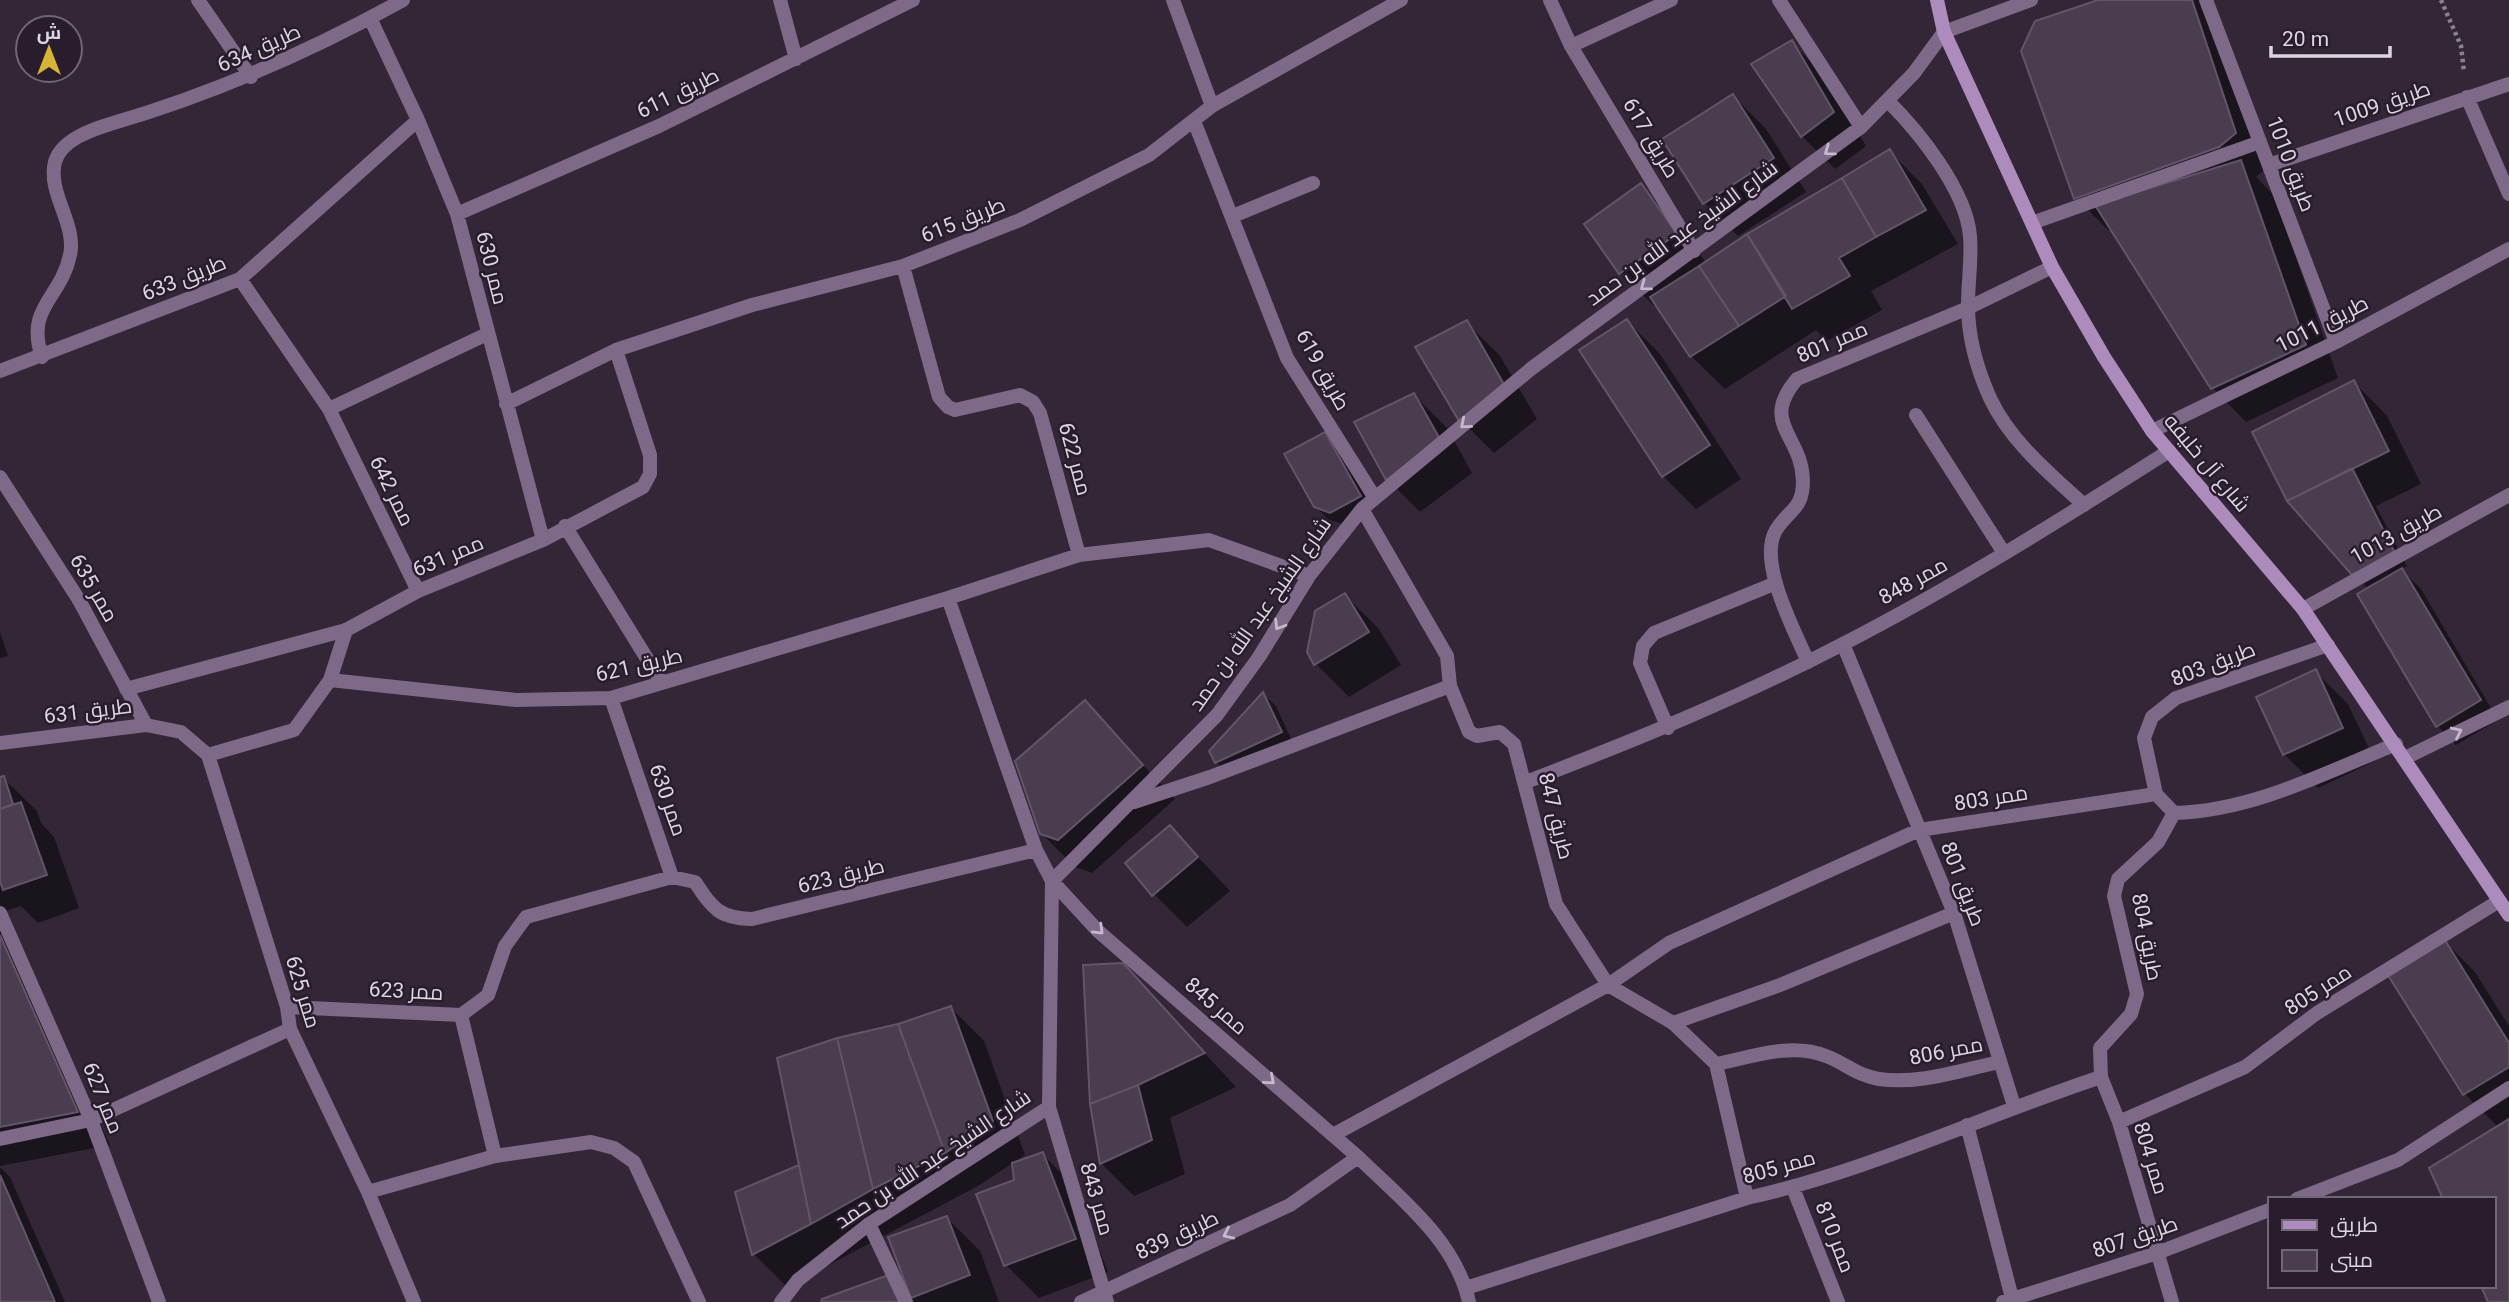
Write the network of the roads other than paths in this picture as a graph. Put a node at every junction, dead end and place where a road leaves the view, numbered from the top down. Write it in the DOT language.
graph roads {
  1 [pos="198,0"];
  2 [pos="403,0"];
  3 [pos="780,0"];
  4 [pos="913,0"];
  5 [pos="1173,0"];
  6 [pos="1401,0"];
  7 [pos="1550,0"];
  8 [pos="1671,0"];
  9 [pos="1779,0"];
  10 [pos="1937,0"];
  11 [pos="2031,0"];
  12 [pos="2206,0"];
  13 [pos="370,18"];
  14 [pos="1944,32"];
  15 [pos="1571,46"];
  16 [pos="796,59"];
  17 [pos="251,77"];
  18 [pos="2509,84"];
  19 [pos="2467,97"];
  20 [pos="1888,101"];
  21 [pos="1212,106"];
  22 [pos="418,120"];
  23 [pos="1194,121"];
  24 [pos="1861,127"];
  25 [pos="2260,142"];
  26 [pos="2269,165"];
  27 [pos="1313,184"];
  28 [pos="2509,194"];
  29 [pos="457,214"];
  30 [pos="1233,216"];
  31 [pos="2032,223"];
  32 [pos="2509,249"];
  33 [pos="1694,251"];
  34 [pos="903,266"];
  35 [pos="2052,267"];
  36 [pos="240,279"];
  37 [pos="1968,308"];
  38 [pos="486,334"];
  39 [pos="2336,342"];
  40 [pos="616,350"];
  41 [pos="42,357"];
  42 [pos="0,371"];
  43 [pos="506,404"];
  44 [pos="329,409"];
  45 [pos="1916,415"];
  46 [pos="2152,431"];
  47 [pos="2169,451"];
  48 [pos="0,477"];
  49 [pos="2509,495"];
  50 [pos="1375,498"];
  51 [pos="2084,505"];
  52 [pos="1362,509"];
  53 [pos="565,526"];
  54 [pos="543,540"];
  55 [pos="2004,553"];
  56 [pos="1079,555"];
  57 [pos="1308,576"];
  58 [pos="1776,583"];
  59 [pos="418,591"];
  60 [pos="948,598"];
  61 [pos="2303,609"];
  62 [pos="346,630"];
  63 [pos="1843,644"];
  64 [pos="2328,645"];
  65 [pos="1808,662"];
  66 [pos="330,680"];
  67 [pos="662,683"];
  68 [pos="1450,686"];
  69 [pos="126,689"];
  70 [pos="611,698"];
  71 [pos="2509,707"];
  72 [pos="146,724"];
  73 [pos="1668,728"];
  74 [pos="0,743"];
  75 [pos="2396,744"];
  76 [pos="208,755"];
  77 [pos="2405,758"];
  78 [pos="1526,782"];
  79 [pos="2156,794"];
  80 [pos="1134,802"];
  81 [pos="2174,813"];
  82 [pos="1919,831"];
  83 [pos="1035,850"];
  84 [pos="672,877"];
  85 [pos="1052,880"];
  86 [pos="2499,901"];
  87 [pos="0,913"];
  88 [pos="1954,913"];
  89 [pos="2509,915"];
  90 [pos="1608,985"];
  91 [pos="286,1007"];
  92 [pos="461,1015"];
  93 [pos="1674,1023"];
  94 [pos="289,1029"];
  95 [pos="2000,1062"];
  96 [pos="1716,1064"];
  97 [pos="2101,1077"];
  98 [pos="2509,1088"];
  99 [pos="2014,1106"];
  100 [pos="1049,1107"];
  101 [pos="91,1120"];
  102 [pos="2119,1122"];
  103 [pos="1967,1125"];
  104 [pos="1333,1135"];
  105 [pos="0,1139"];
  106 [pos="495,1156"];
  107 [pos="1358,1157"];
  108 [pos="1793,1188"];
  109 [pos="368,1192"];
  110 [pos="2302,1197"];
  111 [pos="1747,1198"];
  112 [pos="2268,1210"];
  113 [pos="869,1224"];
  114 [pos="2157,1253"];
  115 [pos="1467,1295"];
  116 [pos="1105,1297"];
  117 [pos="2008,1300"];
  118 [pos="159,1302"];
  119 [pos="414,1302"];
  120 [pos="699,1302"];
  121 [pos="781,1302"];
  122 [pos="906,1302"];
  123 [pos="1081,1302"];
  124 [pos="1838,1302"];
  125 [pos="2172,1302"];
  1 -- 17 [label="street"];
  2 -- 13 [label="street, طريق 634"];
  3 -- 16 [label="street"];
  4 -- 16 [label="street, طريق 611"];
  5 -- 21 [label="street"];
  6 -- 21 [label="street, طريق 615"];
  7 -- 15 [label="street, طريق 617"];
  8 -- 15 [label="street"];
  9 -- 24 [label="street"];
  10 -- 14 [label="street, شارع آل خليفه"];
  11 -- 14 [label="street"];
  12 -- 25 [label="street, طريق 1010"];
  13 -- 17 [label="street, طريق 634"];
  13 -- 22 [label="street, ممر 630"];
  14 -- 20 [label="street, شارع الشيخ عبد الله بن حمد"];
  14 -- 31 [label="street, شارع آل خليفه"];
  15 -- 33 [label="street, طريق 617"];
  16 -- 29 [label="street, طريق 611"];
  17 -- 41 [label="street, طريق 634"];
  18 -- 19 [label="street, طريق 1009"];
  19 -- 26 [label="street, طريق 1009"];
  19 -- 28 [label="street"];
  20 -- 24 [label="street, شارع الشيخ عبد الله بن حمد"];
  20 -- 37 [label="street"];
  21 -- 23 [label="street, طريق 615"];
  22 -- 29 [label="street, ممر 630"];
  22 -- 36 [label="street, طريق 633"];
  23 -- 30 [label="street, طريق 619"];
  23 -- 34 [label="street, طريق 615"];
  24 -- 33 [label="street, شارع الشيخ عبد الله بن حمد, one-way"];
  25 -- 26 [label="street, طريق 1010"];
  25 -- 31 [label="street"];
  26 -- 39 [label="street, طريق 1010"];
  27 -- 30 [label="street"];
  29 -- 38 [label="street, ممر 630"];
  30 -- 50 [label="street, طريق 619"];
  31 -- 35 [label="street, شارع آل خليفه"];
  32 -- 39 [label="street, طريق 1011"];
  33 -- 50 [label="street, شارع الشيخ عبد الله بن حمد, one-way"];
  34 -- 40 [label="street, طريق 615"];
  34 -- 56 [label="street, ممر 622"];
  35 -- 37 [label="street, ممر 801"];
  35 -- 46 [label="street, شارع آل خليفه"];
  36 -- 41 [label="street, طريق 633"];
  36 -- 44 [label="street, ممر 642"];
  37 -- 51 [label="street"];
  37 -- 58 [label="street, ممر 801"];
  38 -- 43 [label="street, ممر 630"];
  38 -- 44 [label="street"];
  39 -- 46 [label="street, طريق 1011"];
  40 -- 43 [label="street, طريق 615"];
  40 -- 53 [label="street, ممر 631"];
  41 -- 42 [label="street, طريق 633"];
  43 -- 54 [label="street, ممر 630"];
  44 -- 59 [label="street, ممر 642"];
  45 -- 55 [label="street"];
  46 -- 47 [label="street, شارع آل خليفه"];
  47 -- 51 [label="street, ممر 848"];
  47 -- 61 [label="street, شارع آل خليفه"];
  48 -- 69 [label="street, ممر 635"];
  49 -- 61 [label="street, طريق 1013"];
  50 -- 52 [label="street, شارع الشيخ عبد الله بن حمد"];
  51 -- 55 [label="street, ممر 848"];
  52 -- 57 [label="street, شارع الشيخ عبد الله بن حمد"];
  52 -- 68 [label="street, طريق 847"];
  53 -- 54 [label="street, ممر 631"];
  53 -- 67 [label="street"];
  54 -- 59 [label="street, ممر 631"];
  55 -- 63 [label="street, ممر 848"];
  56 -- 57 [label="street, طريق 621"];
  56 -- 60 [label="street, طريق 621"];
  57 -- 80 [label="street, شارع الشيخ عبد الله بن حمد, one-way"];
  58 -- 65 [label="street, ممر 801"];
  58 -- 73 [label="street"];
  59 -- 62 [label="street, ممر 631"];
  60 -- 67 [label="street, طريق 621"];
  60 -- 83 [label="street"];
  61 -- 64 [label="street, شارع آل خليفه"];
  62 -- 66 [label="street"];
  62 -- 69 [label="street, ممر 631"];
  63 -- 65 [label="street, ممر 848"];
  63 -- 82 [label="street, طريق 801"];
  64 -- 75 [label="street, شارع آل خليفه"];
  64 -- 79 [label="street, طريق 803"];
  65 -- 73 [label="street, ممر 848"];
  66 -- 70 [label="street, طريق 621"];
  66 -- 76 [label="street"];
  67 -- 70 [label="street, طريق 621"];
  68 -- 78 [label="street, طريق 847"];
  68 -- 80 [label="street"];
  69 -- 72 [label="street, ممر 635"];
  70 -- 84 [label="street, ممر 630"];
  77 -- 71 [label="street, one-way"];
  72 -- 74 [label="street, طريق 631"];
  72 -- 76 [label="street, طريق 631"];
  73 -- 78 [label="street, ممر 848"];
  75 -- 77 [label="street, شارع آل خليفه"];
  75 -- 81 [label="street"];
  76 -- 91 [label="street, ممر 625"];
  77 -- 86 [label="street, شارع آل خليفه"];
  78 -- 90 [label="street, طريق 847"];
  79 -- 81 [label="street"];
  79 -- 82 [label="street, ممر 803"];
  80 -- 85 [label="street, شارع الشيخ عبد الله بن حمد"];
  81 -- 97 [label="street, طريق 804"];
  82 -- 88 [label="street, طريق 801"];
  82 -- 90 [label="street, ممر 803"];
  83 -- 84 [label="street, طريق 623"];
  83 -- 85 [label="street"];
  84 -- 92 [label="street, ممر 623"];
  85 -- 100 [label="street, شارع الشيخ عبد الله بن حمد"];
  85 -- 104 [label="street, ممر 845, one-way"];
  86 -- 89 [label="street, شارع آل خليفه"];
  86 -- 102 [label="street, ممر 805"];
  87 -- 101 [label="street, ممر 627"];
  88 -- 93 [label="street"];
  88 -- 95 [label="street, طريق 801"];
  90 -- 93 [label="street"];
  90 -- 104 [label="street, ممر 803"];
  91 -- 92 [label="street, ممر 623"];
  91 -- 94 [label="street, ممر 625"];
  92 -- 106 [label="street"];
  93 -- 96 [label="street"];
  94 -- 101 [label="street"];
  94 -- 109 [label="street, ممر 625"];
  95 -- 96 [label="street, ممر 806"];
  95 -- 99 [label="street, طريق 801"];
  96 -- 111 [label="street"];
  97 -- 99 [label="street, ممر 805"];
  97 -- 102 [label="street, ممر 804"];
  98 -- 110 [label="street"];
  99 -- 103 [label="street, ممر 805"];
  100 -- 113 [label="street, شارع الشيخ عبد الله بن حمد"];
  100 -- 116 [label="street, ممر 843"];
  101 -- 105 [label="street"];
  101 -- 118 [label="street, ممر 627"];
  102 -- 114 [label="street, ممر 804"];
  103 -- 108 [label="street, ممر 805"];
  103 -- 117 [label="street, طريق 807"];
  104 -- 107 [label="street, ممر 845"];
  106 -- 109 [label="street"];
  106 -- 120 [label="street"];
  107 -- 115 [label="street, ممر 845"];
  107 -- 116 [label="street, طريق 839, one-way"];
  108 -- 111 [label="street, ممر 805"];
  108 -- 124 [label="street, ممر 810"];
  109 -- 119 [label="street, ممر 625"];
  111 -- 115 [label="street, ممر 805"];
  112 -- 114 [label="street, طريق 807"];
  113 -- 121 [label="street, شارع الشيخ عبد الله بن حمد"];
  113 -- 122 [label="street"];
  114 -- 117 [label="street, طريق 807"];
  114 -- 125 [label="street, ممر 804"];
  116 -- 123 [label="street, طريق 839"];
}
